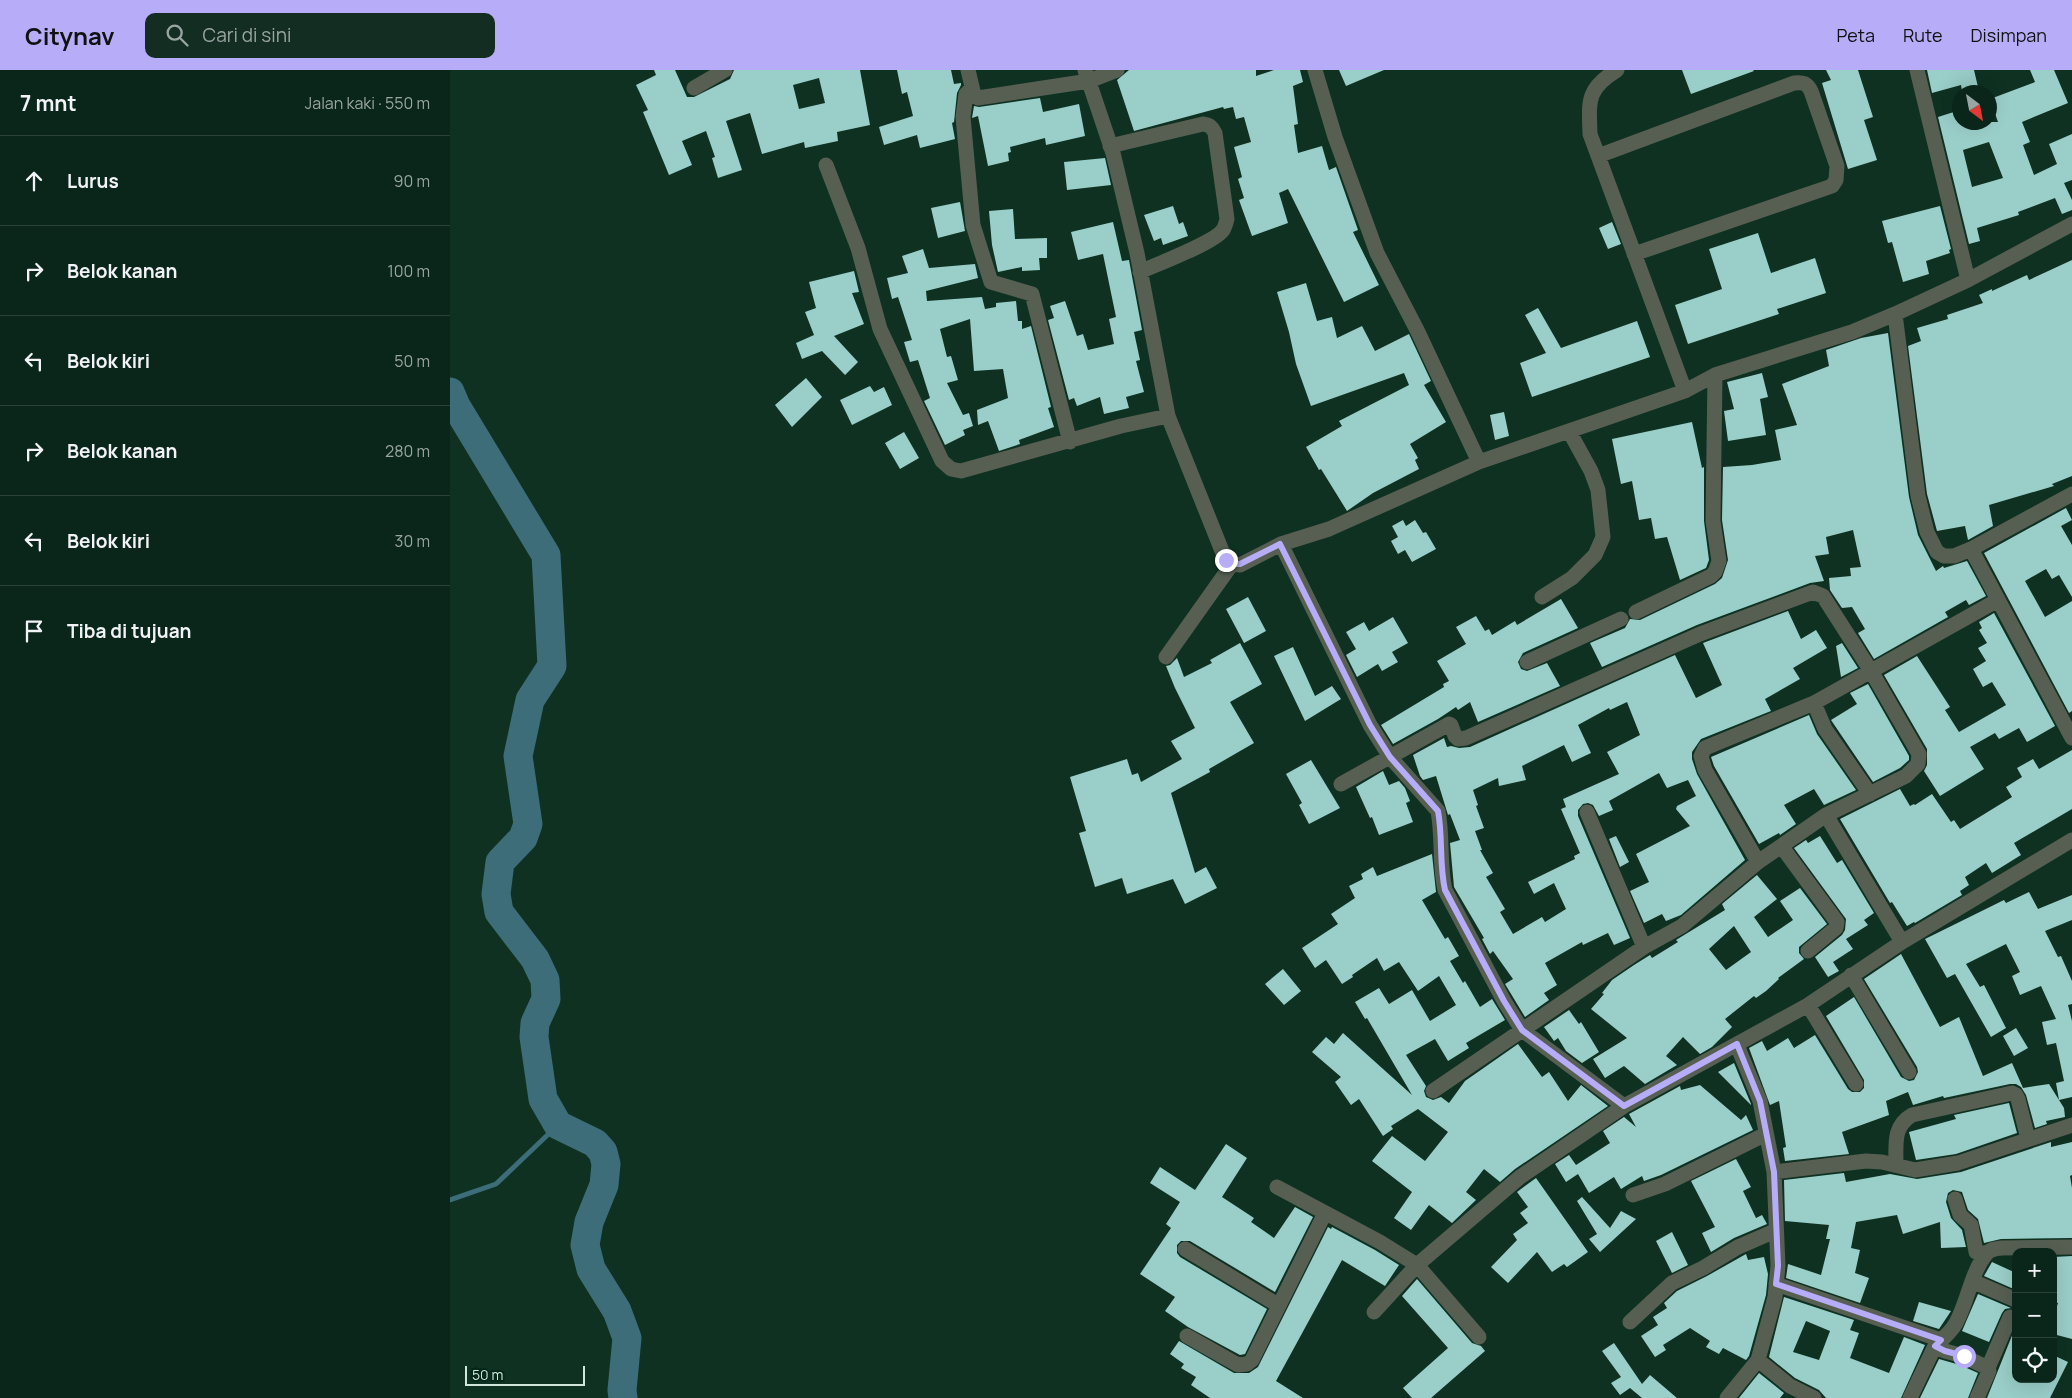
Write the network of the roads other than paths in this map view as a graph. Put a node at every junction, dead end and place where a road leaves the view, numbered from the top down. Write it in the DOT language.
graph roads {
  1 [pos="725,70"];
  2 [pos="968,70"];
  3 [pos="1117,70"];
  4 [pos="1314,70"];
  5 [pos="1617,70"];
  6 [pos="1917,70"];
  7 [pos="1087,75"];
  8 [pos="694,88"];
  9 [pos="972,88"];
  10 [pos="1110,146"];
  11 [pos="1598,156"];
  12 [pos="826,165"];
  13 [pos="2072,224"];
  14 [pos="1634,254"];
  15 [pos="1140,272"];
  16 [pos="1968,280"];
  17 [pos="1895,314"];
  18 [pos="1715,375"];
  19 [pos="1685,390"];
  20 [pos="1168,416"];
  21 [pos="1568,431"];
  22 [pos="1070,442"];
  23 [pos="1479,462"];
  24 [pos="2072,494"];
  25 [pos="1280,544"];
  26 [pos="1971,549"];
  27 [pos="1232,564"];
  28 [pos="1542,597"];
  29 [pos="1998,600"];
  30 [pos="1636,612"];
  31 [pos="1621,619"];
  32 [pos="1166,657"];
  33 [pos="1527,662"];
  34 [pos="1871,671"];
  35 [pos="1814,703"];
  36 [pos="2072,738"];
  37 [pos="1390,757"];
  38 [pos="1341,784"];
  39 [pos="1870,794"];
  40 [pos="1587,812"];
  41 [pos="1826,816"];
  42 [pos="2072,840"];
  43 [pos="1782,847"];
  44 [pos="1758,862"];
  45 [pos="1902,942"];
  46 [pos="1644,947"];
  47 [pos="1808,951"];
  48 [pos="1851,975"];
  49 [pos="1808,1005"];
  50 [pos="1522,1030"];
  51 [pos="1737,1044"];
  52 [pos="1909,1072"];
  53 [pos="1856,1084"];
  54 [pos="1432,1091"];
  55 [pos="1624,1106"];
  56 [pos="2072,1125"];
  57 [pos="1766,1134"];
  58 [pos="2028,1139"];
  59 [pos="1896,1164"];
  60 [pos="1774,1172"];
  61 [pos="1277,1187"];
  62 [pos="1633,1195"];
  63 [pos="1955,1199"];
  64 [pos="1325,1213"];
  65 [pos="1775,1231"];
  66 [pos="2072,1247"];
  67 [pos="1184,1249"];
  68 [pos="1987,1253"];
  69 [pos="1416,1265"];
  70 [pos="1972,1281"];
  71 [pos="1776,1284"];
  72 [pos="2012,1298"];
  73 [pos="1278,1305"];
  74 [pos="1374,1312"];
  75 [pos="2012,1318"];
  76 [pos="1630,1322"];
  77 [pos="1187,1336"];
  78 [pos="1479,1337"];
  79 [pos="1938,1343"];
  80 [pos="1758,1360"];
  81 [pos="1988,1368"];
  82 [pos="1727,1398"];
  83 [pos="1814,1398"];
  84 [pos="1910,1398"];
  85 [pos="1977,1398"];
  1 -- 8 [label="street"];
  2 -- 9 [label="street"];
  3 -- 7 [label="street"];
  4 -- 23 [label="street"];
  5 -- 11 [label="street"];
  6 -- 16 [label="street"];
  7 -- 9 [label="street"];
  7 -- 10 [label="street"];
  9 -- 22 [label="street"];
  10 -- 15 [label="street"];
  10 -- 15 [label="street"];
  11 -- 14 [label="street"];
  11 -- 14 [label="street"];
  12 -- 22 [label="street"];
  13 -- 16 [label="street"];
  14 -- 19 [label="street"];
  15 -- 20 [label="street"];
  16 -- 17 [label="street"];
  17 -- 18 [label="street"];
  17 -- 26 [label="street"];
  18 -- 19 [label="street"];
  18 -- 30 [label="street"];
  19 -- 21 [label="street"];
  20 -- 22 [label="street"];
  20 -- 27 [label="street"];
  21 -- 23 [label="street"];
  21 -- 28 [label="street"];
  23 -- 25 [label="street"];
  24 -- 26 [label="street"];
  25 -- 27 [label="street"];
  25 -- 37 [label="street"];
  26 -- 29 [label="street"];
  27 -- 32 [label="street"];
  29 -- 34 [label="street"];
  29 -- 36 [label="street"];
  31 -- 33 [label="street"];
  34 -- 35 [label="street"];
  34 -- 37 [label="street"];
  34 -- 39 [label="street"];
  35 -- 39 [label="street"];
  35 -- 44 [label="street"];
  37 -- 38 [label="street"];
  37 -- 50 [label="street"];
  39 -- 41 [label="street"];
  40 -- 46 [label="street"];
  41 -- 43 [label="street"];
  41 -- 45 [label="street"];
  42 -- 45 [label="street"];
  43 -- 44 [label="street"];
  43 -- 47 [label="street"];
  44 -- 46 [label="street"];
  45 -- 48 [label="street"];
  46 -- 50 [label="street"];
  48 -- 49 [label="street"];
  48 -- 52 [label="street"];
  49 -- 51 [label="street"];
  49 -- 53 [label="street"];
  50 -- 54 [label="street"];
  50 -- 55 [label="street"];
  51 -- 55 [label="street"];
  51 -- 57 [label="street"];
  55 -- 69 [label="street"];
  56 -- 58 [label="street"];
  57 -- 60 [label="street"];
  57 -- 62 [label="street"];
  58 -- 59 [label="street"];
  58 -- 59 [label="street"];
  59 -- 60 [label="street"];
  60 -- 65 [label="street"];
  61 -- 64 [label="street"];
  63 -- 68 [label="street"];
  64 -- 69 [label="street"];
  64 -- 73 [label="street"];
  65 -- 71 [label="street"];
  65 -- 76 [label="street"];
  66 -- 68 [label="street"];
  67 -- 73 [label="street"];
  68 -- 70 [label="street"];
  69 -- 74 [label="street"];
  69 -- 78 [label="street"];
  70 -- 72 [label="street"];
  70 -- 79 [label="street"];
  71 -- 79 [label="street"];
  71 -- 80 [label="street"];
  73 -- 77 [label="street"];
  75 -- 81 [label="street"];
  79 -- 81 [label="street"];
  79 -- 84 [label="street"];
  80 -- 82 [label="street"];
  80 -- 83 [label="street"];
  81 -- 85 [label="street"];
}
